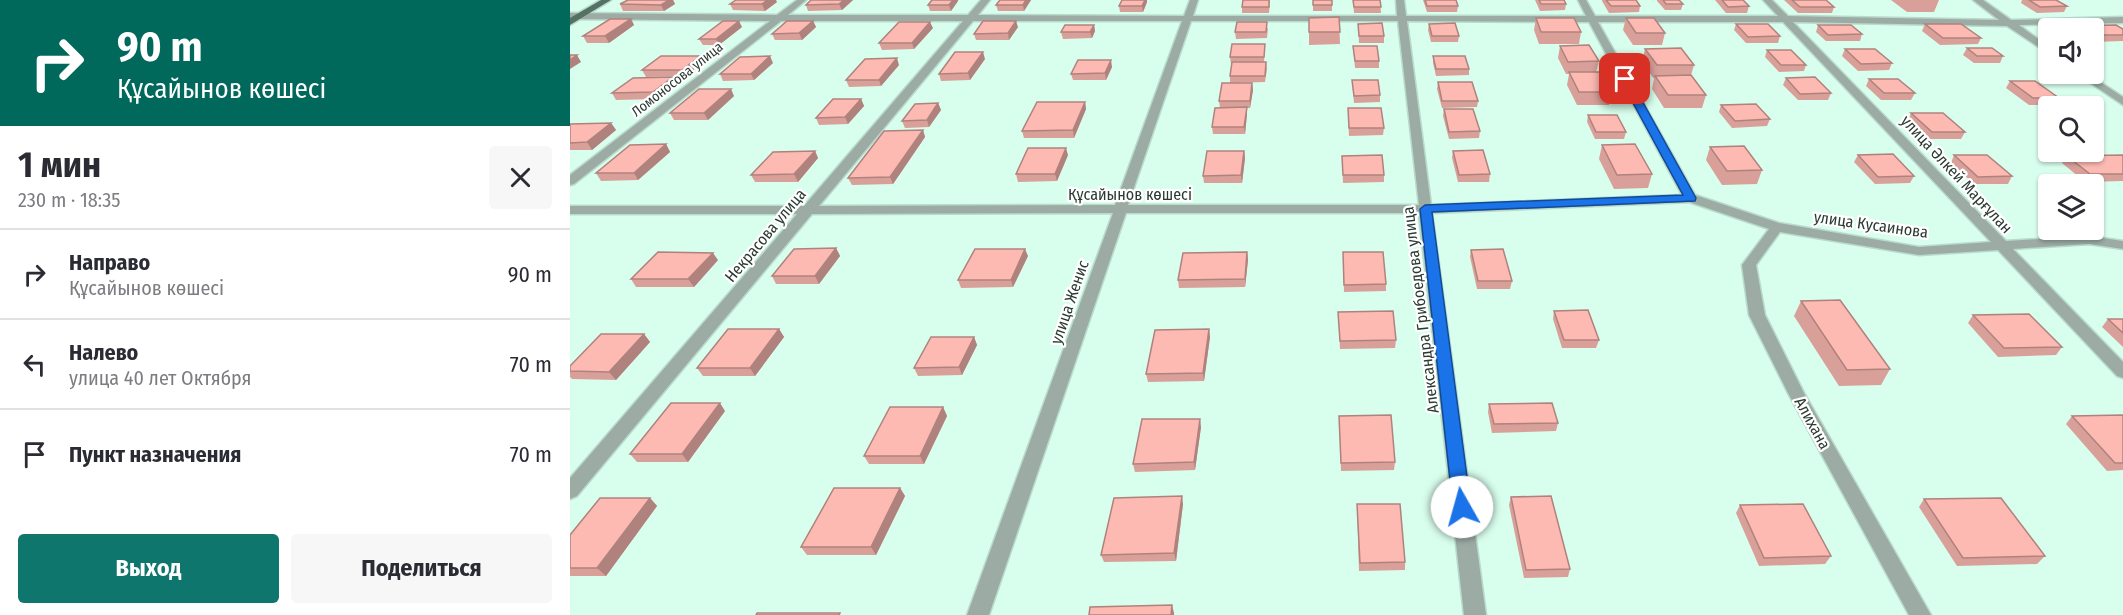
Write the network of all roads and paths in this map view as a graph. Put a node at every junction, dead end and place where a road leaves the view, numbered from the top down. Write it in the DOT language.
graph roads {
  1 [pos="607,0"];
  2 [pos="802,0"];
  3 [pos="986,0"];
  4 [pos="1194,0"];
  5 [pos="1400,0"];
  6 [pos="1582,0"];
  7 [pos="1767,0"];
  8 [pos="1977,0"];
  9 [pos="575,16"];
  10 [pos="971,17"];
  11 [pos="778,18"];
  12 [pos="1188,19"];
  13 [pos="1402,19"];
  14 [pos="1592,19"];
  15 [pos="1786,19"];
  16 [pos="2123,20"];
  17 [pos="570,22"];
  18 [pos="2008,23"];
  19 [pos="2038,43"];
  20 [pos="2097,84"];
  21 [pos="2123,102"];
  22 [pos="570,181"];
  23 [pos="1690,198"];
  24 [pos="1425,209"];
  25 [pos="570,210"];
  26 [pos="810,210"];
  27 [pos="1120,211"];
  28 [pos="1777,227"];
  29 [pos="2000,245"];
  30 [pos="2123,245"];
  31 [pos="2123,372"];
  32 [pos="570,491"];
  33 [pos="978,615"];
  34 [pos="1475,615"];
  35 [pos="1920,615"];
  1 -- 9 [label="main road"];
  2 -- 11 [label="street, Ломоносова улица"];
  3 -- 10 [label="street, Некрасова улица"];
  4 -- 12 [label="street, улица Женис"];
  5 -- 13 [label="street, Александра Грибоедова улица"];
  6 -- 14 [label="street"];
  7 -- 15 [label="street, улица Әлкей Марғұлан"];
  8 -- 18 [label="street"];
  9 -- 11 [label="street"];
  9 -- 17 [label="main road"];
  10 -- 11 [label="street"];
  10 -- 12 [label="street"];
  10 -- 26 [label="street, Некрасова улица"];
  11 -- 22 [label="street, Ломоносова улица"];
  12 -- 13 [label="street"];
  12 -- 27 [label="street, улица Женис"];
  13 -- 14 [label="street"];
  13 -- 24 [label="street, Александра Грибоедова улица"];
  14 -- 15 [label="street"];
  14 -- 23 [label="street"];
  15 -- 18 [label="street"];
  15 -- 29 [label="street, улица Әлкей Марғұлан"];
  16 -- 18 [label="street"];
  18 -- 19 [label="street"];
  20 -- 21 [label="street"];
  23 -- 24 [label="street, Құсайынов көшесі"];
  23 -- 28 [label="street, улица Кусаинова"];
  24 -- 27 [label="street, Құсайынов көшесі"];
  24 -- 34 [label="street, Александра Грибоедова улица"];
  25 -- 26 [label="street, Құсайынов көшесі"];
  26 -- 27 [label="street, Құсайынов көшесі"];
  26 -- 32 [label="street, Некрасова улица"];
  27 -- 33 [label="street, улица Женис"];
  28 -- 29 [label="street, улица Кусаинова"];
  28 -- 35 [label="street, Алихана"];
  29 -- 30 [label="street, улица Кусаинова"];
  29 -- 31 [label="street, улица Әлкей Марғұлан"];
}
